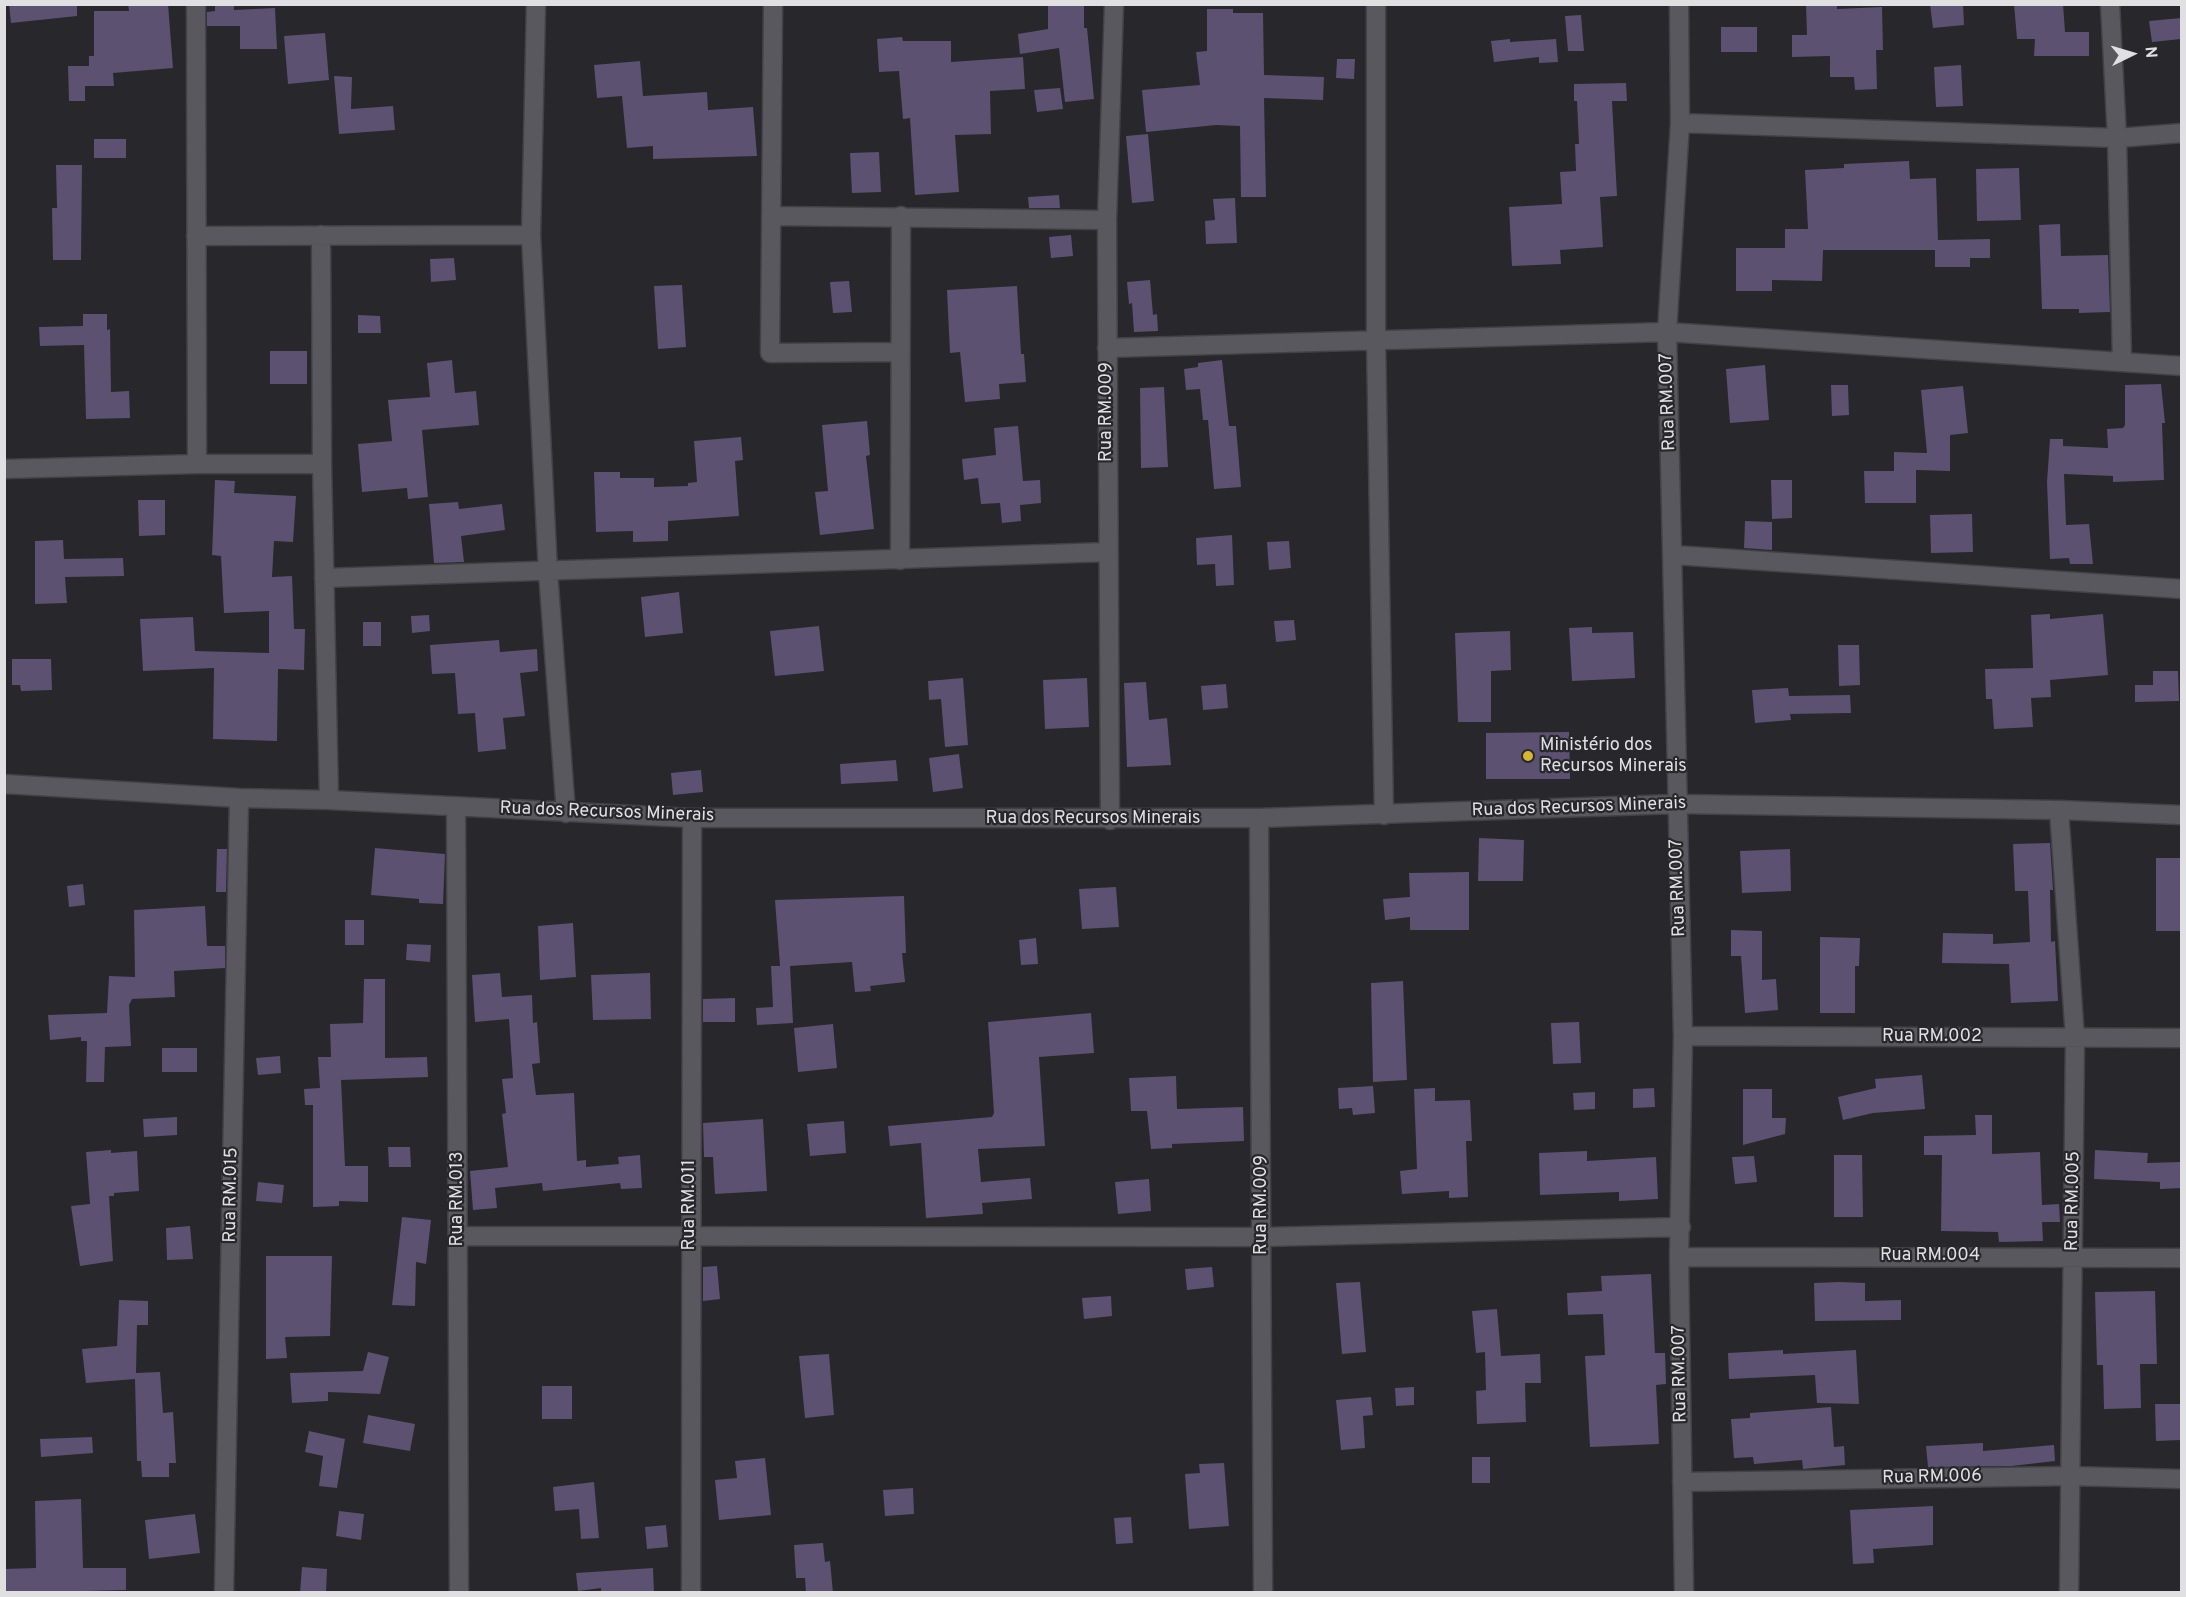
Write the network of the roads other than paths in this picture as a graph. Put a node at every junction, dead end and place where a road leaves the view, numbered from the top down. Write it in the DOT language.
graph roads {
  1 [pos="196,4"];
  2 [pos="536,4"];
  3 [pos="773,4"];
  4 [pos="1114,4"];
  5 [pos="1376,4"];
  6 [pos="1679,4"];
  7 [pos="2110,4"];
  8 [pos="1680,123"];
  9 [pos="2181,134"];
  10 [pos="2117,138"];
  11 [pos="772,216"];
  12 [pos="901,216"];
  13 [pos="1107,220"];
  14 [pos="321,235"];
  15 [pos="531,235"];
  16 [pos="196,236"];
  17 [pos="1667,332"];
  18 [pos="1376,339"];
  19 [pos="1107,348"];
  20 [pos="900,352"];
  21 [pos="2122,362"];
  22 [pos="2181,366"];
  23 [pos="197,464"];
  24 [pos="322,464"];
  25 [pos="4,469"];
  26 [pos="1108,552"];
  27 [pos="1674,555"];
  28 [pos="900,560"];
  29 [pos="548,572"];
  30 [pos="324,578"];
  31 [pos="2181,589"];
  32 [pos="4,784"];
  33 [pos="239,798"];
  34 [pos="328,800"];
  35 [pos="1677,804"];
  36 [pos="456,806"];
  37 [pos="2059,810"];
  38 [pos="566,813"];
  39 [pos="2181,815"];
  40 [pos="1384,816"];
  41 [pos="692,818"];
  42 [pos="1259,818"];
  43 [pos="1110,820"];
  44 [pos="1683,1036"];
  45 [pos="2075,1038"];
  46 [pos="2181,1038"];
  47 [pos="1681,1227"];
  48 [pos="690,1234"];
  49 [pos="458,1236"];
  50 [pos="1263,1237"];
  51 [pos="2073,1256"];
  52 [pos="1679,1257"];
  53 [pos="2181,1258"];
  54 [pos="2072,1476"];
  55 [pos="2181,1479"];
  56 [pos="1683,1482"];
  57 [pos="224,1593"];
  58 [pos="459,1593"];
  59 [pos="691,1593"];
  60 [pos="1263,1593"];
  61 [pos="1684,1593"];
  62 [pos="2068,1593"];
  1 -- 16 [label="street"];
  2 -- 15 [label="street"];
  3 -- 11 [label="street"];
  4 -- 13 [label="street, Rua RM.009"];
  5 -- 18 [label="street"];
  6 -- 8 [label="street, Rua RM.007"];
  7 -- 10 [label="street"];
  8 -- 10 [label="street"];
  8 -- 17 [label="street, Rua RM.007"];
  9 -- 10 [label="street"];
  10 -- 21 [label="street"];
  11 -- 12 [label="street"];
  11 -- 20 [label="street"];
  12 -- 13 [label="street"];
  12 -- 20 [label="street"];
  13 -- 19 [label="street, Rua RM.009"];
  14 -- 15 [label="street"];
  14 -- 16 [label="street"];
  14 -- 24 [label="street"];
  15 -- 29 [label="street"];
  16 -- 23 [label="street"];
  17 -- 18 [label="street"];
  17 -- 21 [label="street"];
  17 -- 27 [label="street, Rua RM.007"];
  18 -- 19 [label="street"];
  18 -- 40 [label="street"];
  19 -- 26 [label="street, Rua RM.009"];
  20 -- 28 [label="street"];
  21 -- 22 [label="street"];
  23 -- 24 [label="street"];
  23 -- 25 [label="street"];
  24 -- 30 [label="street"];
  26 -- 28 [label="street"];
  26 -- 43 [label="street, Rua RM.009"];
  27 -- 31 [label="street"];
  27 -- 35 [label="street, Rua RM.007"];
  28 -- 29 [label="street"];
  29 -- 30 [label="street"];
  29 -- 38 [label="street"];
  30 -- 34 [label="street"];
  32 -- 33 [label="street, Rua dos Recursos Minerais"];
  33 -- 34 [label="street, Rua dos Recursos Minerais"];
  33 -- 57 [label="street, Rua RM.015"];
  34 -- 36 [label="street, Rua dos Recursos Minerais"];
  35 -- 37 [label="street, Rua dos Recursos Minerais"];
  35 -- 40 [label="street, Rua dos Recursos Minerais"];
  35 -- 44 [label="street, Rua RM.007"];
  36 -- 38 [label="street, Rua dos Recursos Minerais"];
  36 -- 49 [label="street, Rua RM.013"];
  37 -- 39 [label="street, Rua dos Recursos Minerais"];
  37 -- 45 [label="street, Rua RM.005"];
  38 -- 41 [label="street, Rua dos Recursos Minerais"];
  40 -- 42 [label="street, Rua dos Recursos Minerais"];
  41 -- 43 [label="street, Rua dos Recursos Minerais"];
  41 -- 48 [label="street, Rua RM.011"];
  42 -- 43 [label="street, Rua dos Recursos Minerais"];
  42 -- 50 [label="street, Rua RM.009"];
  44 -- 45 [label="street, Rua RM.002"];
  44 -- 47 [label="street, Rua RM.007"];
  45 -- 46 [label="street, Rua RM.002"];
  45 -- 51 [label="street, Rua RM.005"];
  47 -- 50 [label="street"];
  47 -- 52 [label="street, Rua RM.007"];
  48 -- 49 [label="street"];
  48 -- 50 [label="street"];
  48 -- 59 [label="street, Rua RM.011"];
  49 -- 58 [label="street, Rua RM.013"];
  50 -- 60 [label="street, Rua RM.009"];
  51 -- 52 [label="street, Rua RM.004"];
  51 -- 53 [label="street, Rua RM.004"];
  51 -- 54 [label="street, Rua RM.005"];
  52 -- 56 [label="street, Rua RM.007"];
  54 -- 55 [label="street, Rua RM.006"];
  54 -- 56 [label="street, Rua RM.006"];
  54 -- 62 [label="street, Rua RM.005"];
  56 -- 61 [label="street, Rua RM.007"];
}
